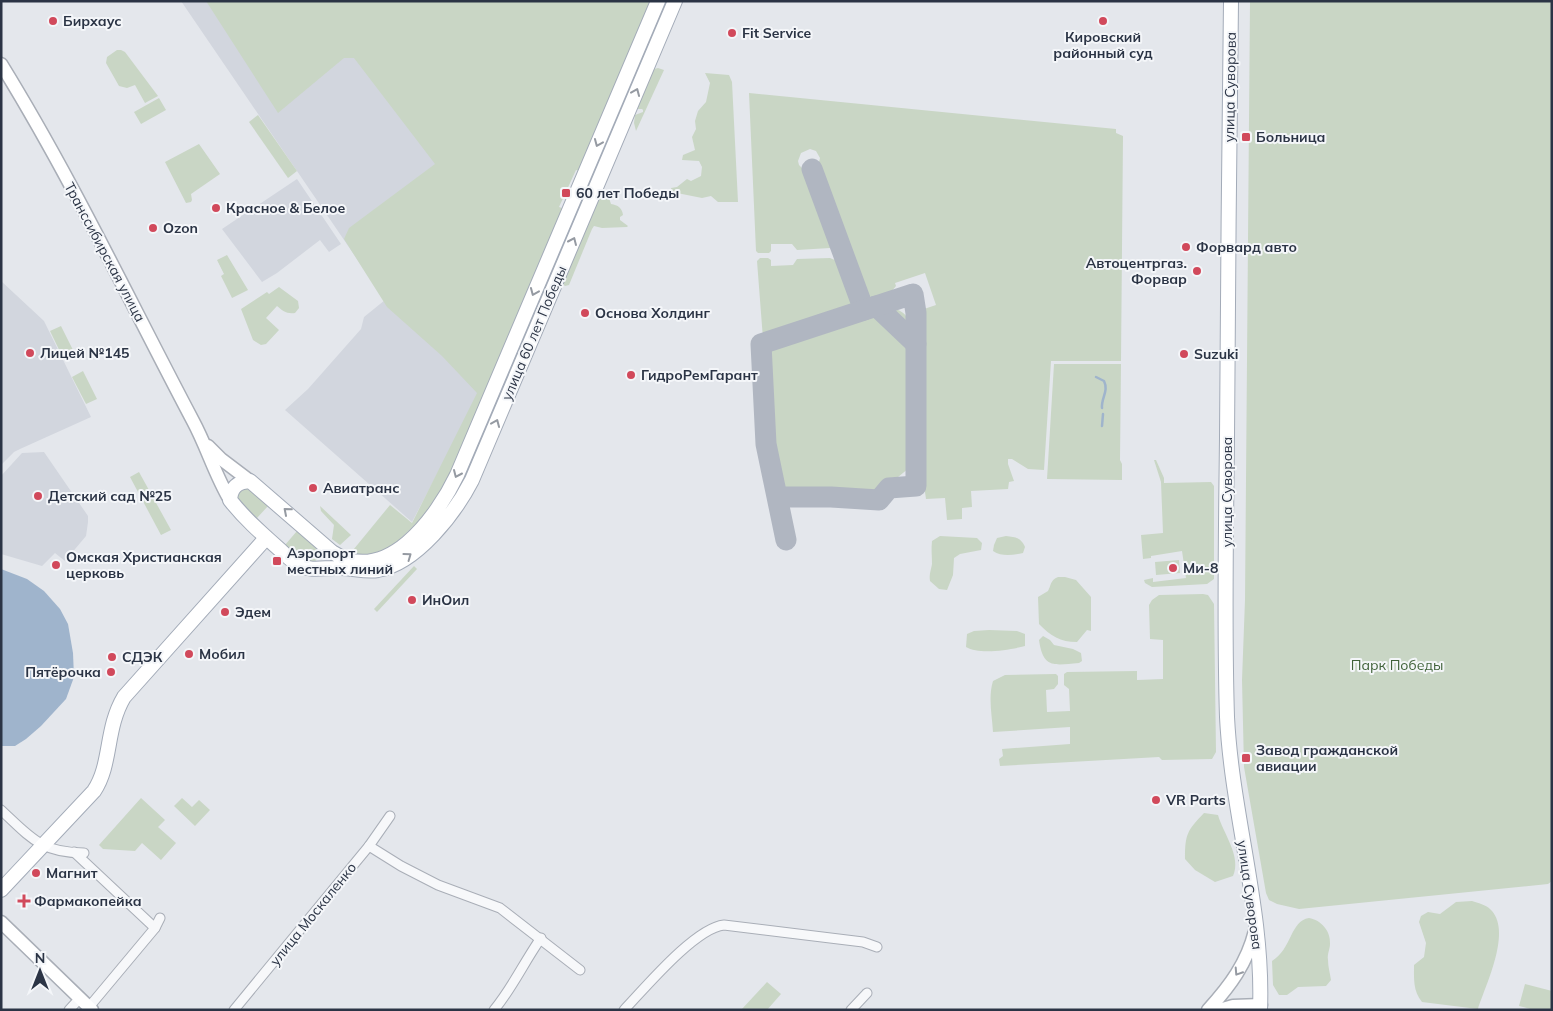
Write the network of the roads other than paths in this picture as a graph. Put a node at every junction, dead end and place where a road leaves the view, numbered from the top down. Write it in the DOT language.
graph roads {
  1 [pos="658,1"];
  2 [pos="675,1"];
  3 [pos="1231,1"];
  4 [pos="1,64"];
  5 [pos="609,116"];
  6 [pos="623,122"];
  7 [pos="502,367"];
  8 [pos="517,373"];
  9 [pos="205,442"];
  10 [pos="250,480"];
  11 [pos="230,500"];
  12 [pos="266,538"];
  13 [pos="322,543"];
  14 [pos="310,569"];
  15 [pos="1,810"];
  16 [pos="390,816"];
  17 [pos="43,846"];
  18 [pos="369,846"];
  19 [pos="74,852"];
  20 [pos="84,853"];
  21 [pos="1,890"];
  22 [pos="160,918"];
  23 [pos="1,922"];
  24 [pos="155,928"];
  25 [pos="1256,929"];
  26 [pos="541,938"];
  27 [pos="877,947"];
  28 [pos="580,970"];
  29 [pos="866,993"];
  30 [pos="87,1005"];
  31 [pos="1260,1008"];
  32 [pos="69,1010"];
  33 [pos="234,1010"];
  34 [pos="494,1010"];
  35 [pos="624,1010"];
  36 [pos="851,1010"];
  37 [pos="1208,1010"];
  38 [pos="1219,1010"];
  1 -- 5 [label="main road, улица 60 лет Победы"];
  6 -- 2 [label="main road, улица 60 лет Победы, one-way"];
  3 -- 25 [label="main road, улица Суворова"];
  4 -- 9 [label="main road, Транссибирская улица"];
  5 -- 6 [label="main road"];
  5 -- 7 [label="main road, улица 60 лет Победы, one-way"];
  8 -- 6 [label="main road, улица 60 лет Победы, one-way"];
  7 -- 8 [label="main road"];
  7 -- 13 [label="main road, улица 60 лет Победы, one-way"];
  14 -- 8 [label="main road, улица 60 лет Победы, one-way"];
  9 -- 10 [label="main road, улица 60 лет Победы"];
  9 -- 11 [label="main road"];
  10 -- 11 [label="main road"];
  13 -- 10 [label="main road, улица 60 лет Победы, one-way"];
  11 -- 12 [label="main road"];
  12 -- 14 [label="main road"];
  12 -- 17 [label="main road"];
  13 -- 14 [label="main road"];
  15 -- 17 [label="street"];
  16 -- 18 [label="street, улица Москаленко"];
  17 -- 19 [label="street"];
  17 -- 21 [label="main road"];
  18 -- 26 [label="street"];
  18 -- 33 [label="street, улица Москаленко"];
  19 -- 20 [label="street"];
  19 -- 24 [label="street"];
  22 -- 24 [label="street"];
  23 -- 30 [label="main road"];
  24 -- 30 [label="street"];
  25 -- 31 [label="main road, улица Суворова"];
  25 -- 37 [label="main road, one-way"];
  26 -- 28 [label="street"];
  26 -- 34 [label="street"];
  27 -- 35 [label="street"];
  29 -- 36 [label="street"];
  30 -- 32 [label="street"];
  31 -- 38 [label="main road"];
}
